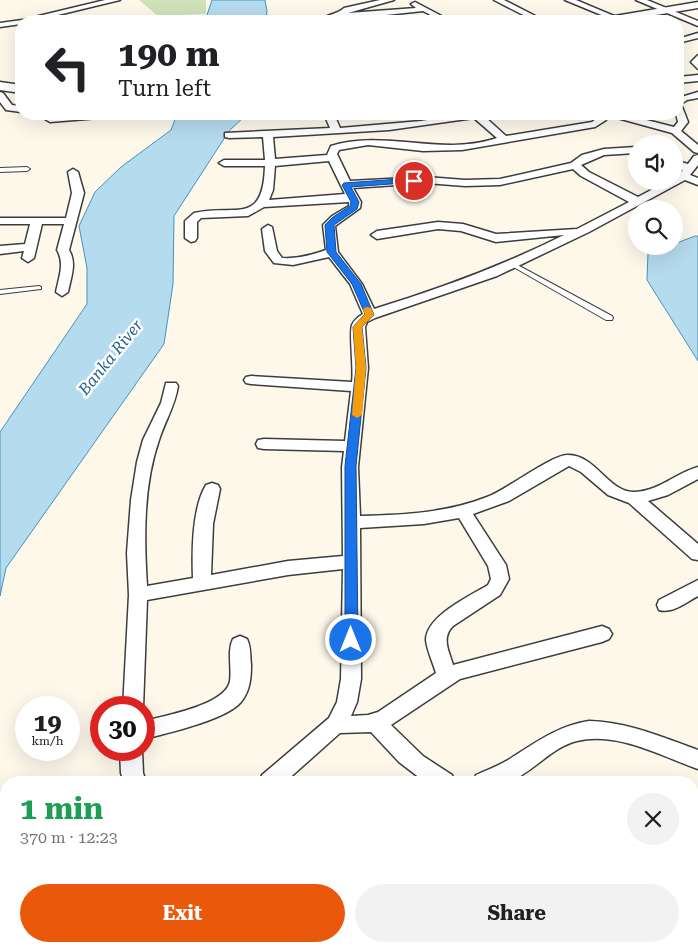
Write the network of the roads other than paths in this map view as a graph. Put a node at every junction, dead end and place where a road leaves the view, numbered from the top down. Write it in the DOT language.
graph roads {
  1 [pos="116,0"];
  2 [pos="390,0"];
  3 [pos="406,0"];
  4 [pos="498,0"];
  5 [pos="569,0"];
  6 [pos="640,0"];
  7 [pos="698,5"];
  8 [pos="424,9"];
  9 [pos="664,10"];
  10 [pos="48,15"];
  11 [pos="340,15"];
  12 [pos="367,15"];
  13 [pos="436,15"];
  14 [pos="529,15"];
  15 [pos="606,15"];
  16 [pos="642,15"];
  17 [pos="676,15"];
  18 [pos="684,18"];
  19 [pos="15,23"];
  20 [pos="698,24"];
  21 [pos="0,25"];
  22 [pos="698,35"];
  23 [pos="684,39"];
  24 [pos="684,41"];
  25 [pos="695,45"];
  26 [pos="698,58"];
  27 [pos="698,66"];
  28 [pos="698,78"];
  29 [pos="684,79"];
  30 [pos="0,86"];
  31 [pos="15,88"];
  32 [pos="15,90"];
  33 [pos="0,94"];
  34 [pos="698,95"];
  35 [pos="684,100"];
  36 [pos="15,108"];
  37 [pos="684,118"];
  38 [pos="50,120"];
  39 [pos="332,120"];
  40 [pos="398,120"];
  41 [pos="437,120"];
  42 [pos="485,120"];
  43 [pos="601,120"];
  44 [pos="635,120"];
  45 [pos="402,125"];
  46 [pos="336,130"];
  47 [pos="50,131"];
  48 [pos="676,131"];
  49 [pos="229,134"];
  50 [pos="268,134"];
  51 [pos="500,140"];
  52 [pos="628,149"];
  53 [pos="698,150"];
  54 [pos="333,158"];
  55 [pos="224,163"];
  56 [pos="269,163"];
  57 [pos="575,165"];
  58 [pos="27,169"];
  59 [pos="0,170"];
  60 [pos="692,171"];
  61 [pos="73,172"];
  62 [pos="346,185"];
  63 [pos="353,197"];
  64 [pos="634,200"];
  65 [pos="641,200"];
  66 [pos="261,204"];
  67 [pos="628,207"];
  68 [pos="0,221"];
  69 [pos="37,221"];
  70 [pos="70,221"];
  71 [pos="268,229"];
  72 [pos="583,230"];
  73 [pos="377,235"];
  74 [pos="191,238"];
  75 [pos="0,250"];
  76 [pos="332,252"];
  77 [pos="512,264"];
  78 [pos="39,288"];
  79 [pos="0,292"];
  80 [pos="62,292"];
  81 [pos="370,315"];
  82 [pos="609,318"];
  83 [pos="251,380"];
  84 [pos="171,386"];
  85 [pos="359,387"];
  86 [pos="264,444"];
  87 [pos="353,446"];
  88 [pos="698,472"];
  89 [pos="212,489"];
  90 [pos="636,499"];
  91 [pos="463,511"];
  92 [pos="352,522"];
  93 [pos="698,554"];
  94 [pos="352,562"];
  95 [pos="202,584"];
  96 [pos="698,587"];
  97 [pos="138,595"];
  98 [pos="666,605"];
  99 [pos="602,634"];
  100 [pos="240,644"];
  101 [pos="447,676"];
  102 [pos="134,696"];
  103 [pos="374,722"];
  104 [pos="336,724"];
  105 [pos="155,727"];
  106 [pos="698,760"];
  107 [pos="132,761"];
  108 [pos="133,776"];
  109 [pos="277,776"];
  110 [pos="432,776"];
  111 [pos="496,776"];
  1 -- 10 [label="street"];
  2 -- 11 [label="street"];
  3 -- 8 [label="street"];
  4 -- 14 [label="street"];
  5 -- 15 [label="street"];
  6 -- 9 [label="street"];
  7 -- 9 [label="street"];
  8 -- 12 [label="street"];
  8 -- 13 [label="street"];
  9 -- 16 [label="street"];
  9 -- 17 [label="street"];
  18 -- 20 [label="street"];
  19 -- 21 [label="street"];
  22 -- 23 [label="street"];
  24 -- 25 [label="street"];
  26 -- 27 [label="street"];
  28 -- 29 [label="street"];
  30 -- 31 [label="street"];
  32 -- 33 [label="street"];
  33 -- 36 [label="street"];
  34 -- 35 [label="street"];
  37 -- 48 [label="street"];
  38 -- 47 [label="street"];
  39 -- 46 [label="street"];
  40 -- 45 [label="street"];
  41 -- 45 [label="street"];
  42 -- 51 [label="street"];
  43 -- 51 [label="street"];
  44 -- 48 [label="street"];
  45 -- 46 [label="street"];
  46 -- 50 [label="street"];
  48 -- 53 [label="street"];
  49 -- 50 [label="street"];
  50 -- 56 [label="street"];
  51 -- 54 [label="street"];
  52 -- 57 [label="street"];
  54 -- 56 [label="street"];
  54 -- 62 [label="street"];
  55 -- 56 [label="street"];
  56 -- 66 [label="street"];
  57 -- 62 [label="street"];
  57 -- 64 [label="street"];
  58 -- 59 [label="lane"];
  60 -- 65 [label="street"];
  61 -- 70 [label="street"];
  62 -- 63 [label="street"];
  63 -- 66 [label="street"];
  63 -- 76 [label="street"];
  66 -- 74 [label="street"];
  67 -- 72 [label="street"];
  68 -- 69 [label="street"];
  69 -- 70 [label="street"];
  69 -- 75 [label="street"];
  70 -- 80 [label="street"];
  71 -- 76 [label="street"];
  72 -- 73 [label="street"];
  72 -- 77 [label="street"];
  76 -- 81 [label="street"];
  77 -- 81 [label="street"];
  77 -- 82 [label="lane"];
  78 -- 79 [label="lane"];
  81 -- 85 [label="street"];
  83 -- 85 [label="street"];
  84 -- 97 [label="street"];
  85 -- 87 [label="street"];
  86 -- 87 [label="street"];
  87 -- 92 [label="street"];
  88 -- 90 [label="street"];
  89 -- 95 [label="street"];
  90 -- 91 [label="street"];
  90 -- 93 [label="street"];
  91 -- 92 [label="street"];
  91 -- 101 [label="street"];
  92 -- 94 [label="street"];
  94 -- 95 [label="street"];
  94 -- 104 [label="street"];
  95 -- 97 [label="street"];
  96 -- 98 [label="street"];
  97 -- 102 [label="street"];
  99 -- 101 [label="street"];
  100 -- 105 [label="street"];
  101 -- 103 [label="street"];
  103 -- 104 [label="street"];
  103 -- 110 [label="street"];
  104 -- 109 [label="street"];
  106 -- 111 [label="street"];
  107 -- 108 [label="street"];
}
